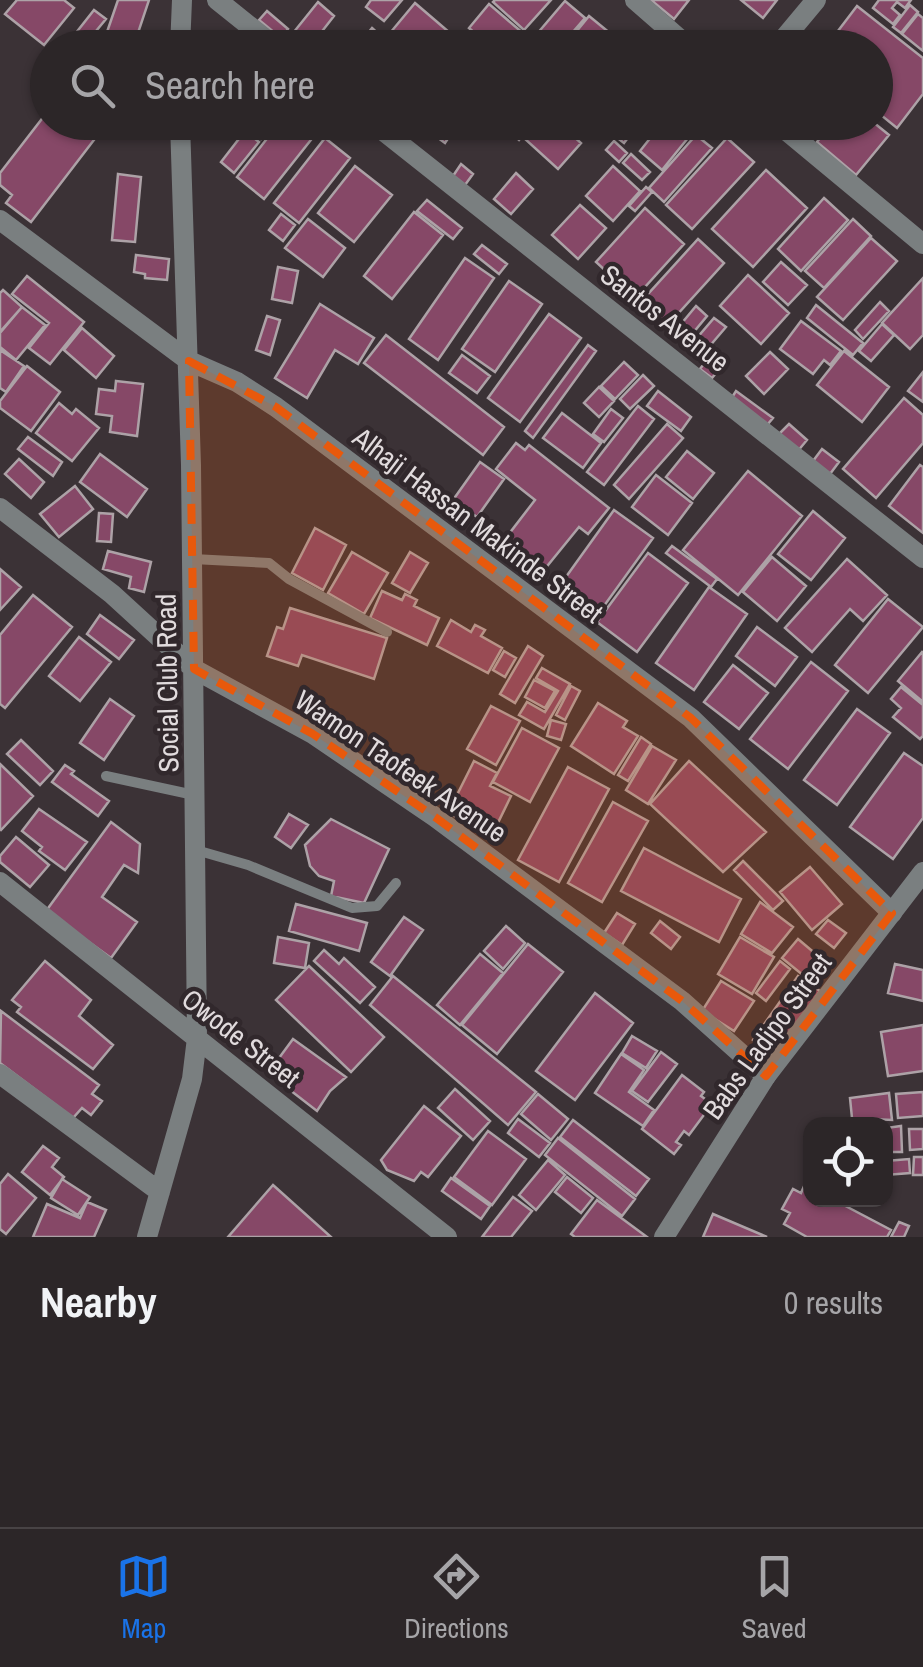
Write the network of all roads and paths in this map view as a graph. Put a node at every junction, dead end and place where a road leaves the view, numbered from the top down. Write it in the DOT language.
graph roads {
  1 [pos="182,0"];
  2 [pos="217,0"];
  3 [pos="635,0"];
  4 [pos="816,0"];
  5 [pos="181,30"];
  6 [pos="254,30"];
  7 [pos="669,30"];
  8 [pos="791,30"];
  9 [pos="181,140"];
  10 [pos="395,140"];
  11 [pos="798,140"];
  12 [pos="0,220"];
  13 [pos="923,244"];
  14 [pos="189,360"];
  15 [pos="0,508"];
  16 [pos="923,558"];
  17 [pos="193,559"];
  18 [pos="387,632"];
  19 [pos="194,669"];
  20 [pos="106,776"];
  21 [pos="195,796"];
  22 [pos="196,850"];
  23 [pos="923,872"];
  24 [pos="0,882"];
  25 [pos="396,883"];
  26 [pos="892,914"];
  27 [pos="197,1038"];
  28 [pos="0,1074"];
  29 [pos="766,1076"];
  30 [pos="160,1192"];
  31 [pos="147,1237"];
  32 [pos="448,1237"];
  33 [pos="664,1237"];
  1 -- 5 [label="street"];
  2 -- 6 [label="street"];
  3 -- 7 [label="street"];
  4 -- 8 [label="street"];
  9 -- 14 [label="street, Social Club Road"];
  10 -- 16 [label="street, Santos Avenue"];
  11 -- 13 [label="street"];
  12 -- 14 [label="street, Alhaji Hassan Makinde Street"];
  14 -- 17 [label="street, Social Club Road"];
  14 -- 26 [label="street, Alhaji Hassan Makinde Street"];
  15 -- 19 [label="street, Wamon Taofeek Avenue"];
  17 -- 18 [label="lane"];
  17 -- 19 [label="street, Social Club Road"];
  19 -- 21 [label="street, Social Club Road"];
  19 -- 29 [label="street, Wamon Taofeek Avenue"];
  20 -- 21 [label="lane"];
  21 -- 22 [label="street, Social Club Road"];
  22 -- 25 [label="lane"];
  22 -- 27 [label="street, Social Club Road"];
  23 -- 26 [label="street, Babs Ladipo Street"];
  24 -- 27 [label="street, Owode Street"];
  26 -- 29 [label="street, Babs Ladipo Street"];
  27 -- 30 [label="street, Social Club Road"];
  27 -- 32 [label="street, Owode Street"];
  28 -- 30 [label="street"];
  29 -- 33 [label="street, Babs Ladipo Street"];
  30 -- 31 [label="street, Social Club Road"];
}
